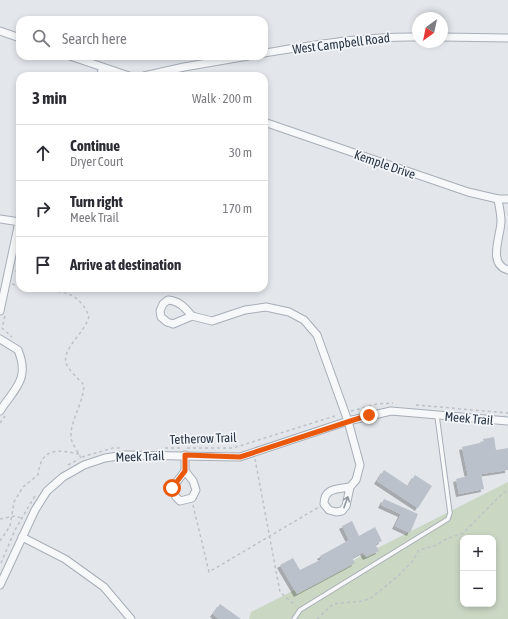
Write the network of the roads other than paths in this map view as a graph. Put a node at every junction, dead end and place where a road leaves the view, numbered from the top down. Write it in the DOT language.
graph roads {
  1 [pos="0,31"];
  2 [pos="16,37"];
  3 [pos="412,37"];
  4 [pos="448,37"];
  5 [pos="508,38"];
  6 [pos="268,52"];
  7 [pos="81,60"];
  8 [pos="225,60"];
  9 [pos="103,68"];
  10 [pos="102,72"];
  11 [pos="116,72"];
  12 [pos="162,72"];
  13 [pos="268,123"];
  14 [pos="498,199"];
  15 [pos="508,199"];
  16 [pos="0,218"];
  17 [pos="16,221"];
  18 [pos="16,240"];
  19 [pos="508,270"];
  20 [pos="0,311"];
  21 [pos="192,316"];
  22 [pos="0,339"];
  23 [pos="0,411"];
  24 [pos="437,416"];
  25 [pos="348,421"];
  26 [pos="508,421"];
  27 [pos="185,455"];
  28 [pos="185,471"];
  29 [pos="350,487"];
  30 [pos="22,537"];
  31 [pos="0,585"];
  32 [pos="131,619"];
  33 [pos="294,619"];
  1 -- 2 [label="street"];
  3 -- 6 [label="street, West Campbell Road"];
  4 -- 5 [label="street"];
  7 -- 9 [label="street"];
  8 -- 12 [label="street"];
  9 -- 10 [label="street"];
  9 -- 11 [label="street"];
  13 -- 14 [label="street, Kemple Drive"];
  14 -- 15 [label="street, Kemple Drive"];
  14 -- 19 [label="street"];
  16 -- 17 [label="street"];
  18 -- 20 [label="street"];
  21 -- 25 [label="street"];
  22 -- 23 [label="street"];
  24 -- 25 [label="street, Meek Trail"];
  24 -- 26 [label="street, Meek Trail"];
  24 -- 33 [label="lane"];
  25 -- 27 [label="street, Meek Trail"];
  25 -- 29 [label="street"];
  27 -- 28 [label="street"];
  27 -- 30 [label="street, Meek Trail"];
  28 -- 28 [label="street"];
  29 -- 29 [label="street, one-way"];
  30 -- 31 [label="street, Meek Trail"];
  30 -- 32 [label="street"];
}
